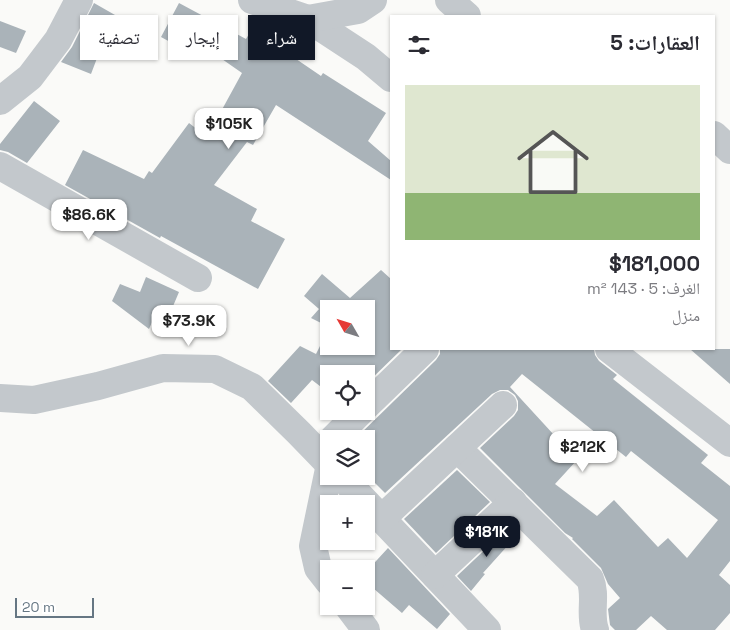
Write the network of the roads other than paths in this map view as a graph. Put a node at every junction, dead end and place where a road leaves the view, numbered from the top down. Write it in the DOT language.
graph roads {
  1 [pos="79,0"];
  2 [pos="252,0"];
  3 [pos="373,0"];
  4 [pos="449,0"];
  5 [pos="296,15"];
  6 [pos="466,15"];
  7 [pos="315,18"];
  8 [pos="315,24"];
  9 [pos="390,77"];
  10 [pos="0,101"];
  11 [pos="715,136"];
  12 [pos="730,150"];
  13 [pos="0,166"];
  14 [pos="198,278"];
  15 [pos="424,350"];
  16 [pos="610,350"];
  17 [pos="375,397"];
  18 [pos="0,398"];
  19 [pos="503,405"];
  20 [pos="354,420"];
  21 [pos="346,430"];
  22 [pos="730,443"];
  23 [pos="320,446"];
  24 [pos="457,448"];
  25 [pos="323,485"];
  26 [pos="349,485"];
  27 [pos="512,502"];
  28 [pos="381,519"];
  29 [pos="320,571"];
  30 [pos="434,575"];
  31 [pos="355,615"];
  32 [pos="366,630"];
  33 [pos="487,630"];
  34 [pos="595,630"];
  1 -- 10 [label="street"];
  2 -- 5 [label="street"];
  3 -- 7 [label="street"];
  4 -- 6 [label="street"];
  8 -- 9 [label="street"];
  11 -- 12 [label="street"];
  13 -- 14 [label="street"];
  15 -- 17 [label="street"];
  16 -- 22 [label="street"];
  18 -- 23 [label="street"];
  19 -- 24 [label="street"];
  20 -- 21 [label="street"];
  24 -- 27 [label="street"];
  24 -- 28 [label="street"];
  25 -- 29 [label="street"];
  26 -- 28 [label="street"];
  27 -- 30 [label="street"];
  27 -- 34 [label="street"];
  28 -- 30 [label="street"];
  30 -- 33 [label="street"];
  31 -- 32 [label="street"];
}
